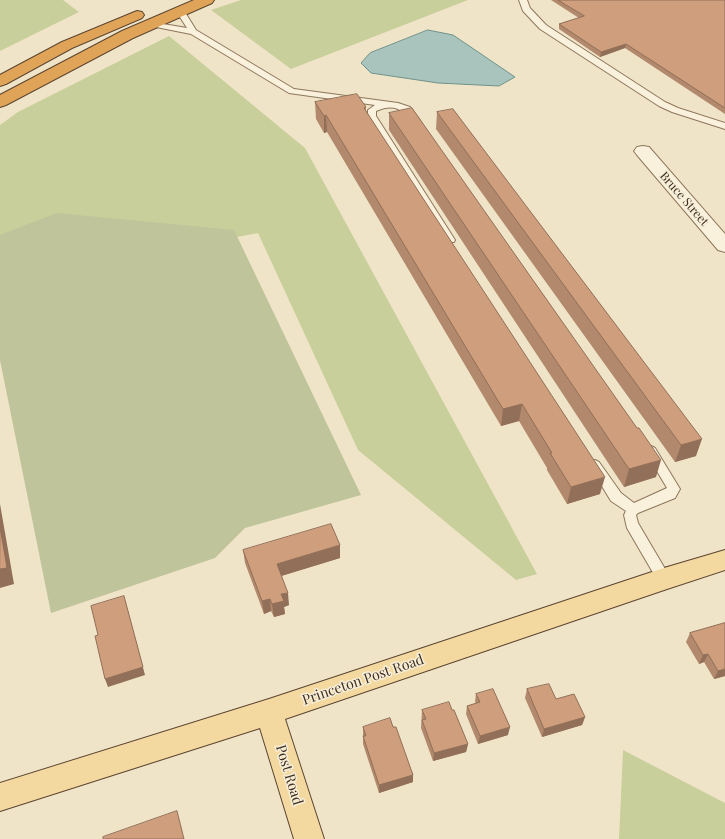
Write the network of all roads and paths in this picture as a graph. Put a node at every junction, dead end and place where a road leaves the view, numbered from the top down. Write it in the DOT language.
graph roads {
  1 [pos="207,0"];
  2 [pos="523,0"];
  3 [pos="175,6"];
  4 [pos="151,24"];
  5 [pos="193,32"];
  6 [pos="0,81"];
  7 [pos="0,102"];
  8 [pos="385,104"];
  9 [pos="725,126"];
  10 [pos="421,129"];
  11 [pos="643,152"];
  12 [pos="725,246"];
  13 [pos="457,251"];
  14 [pos="646,443"];
  15 [pos="590,457"];
  16 [pos="633,509"];
  17 [pos="725,560"];
  18 [pos="664,579"];
  19 [pos="269,712"];
  20 [pos="0,797"];
  21 [pos="309,839"];
  1 -- 3 [label="highway"];
  2 -- 9 [label="lane"];
  3 -- 4 [label="highway"];
  3 -- 5 [label="lane"];
  3 -- 6 [label="highway"];
  4 -- 5 [label="lane"];
  4 -- 7 [label="highway"];
  5 -- 8 [label="lane"];
  8 -- 10 [label="lane"];
  8 -- 13 [label="lane"];
  11 -- 12 [label="street, Bruce Street"];
  14 -- 16 [label="lane"];
  15 -- 16 [label="lane"];
  16 -- 18 [label="lane"];
  17 -- 18 [label="main road, Princeton Post Road"];
  18 -- 19 [label="main road, Princeton Post Road"];
  19 -- 20 [label="main road, Princeton Post Road"];
  19 -- 21 [label="main road, Post Road"];
}
